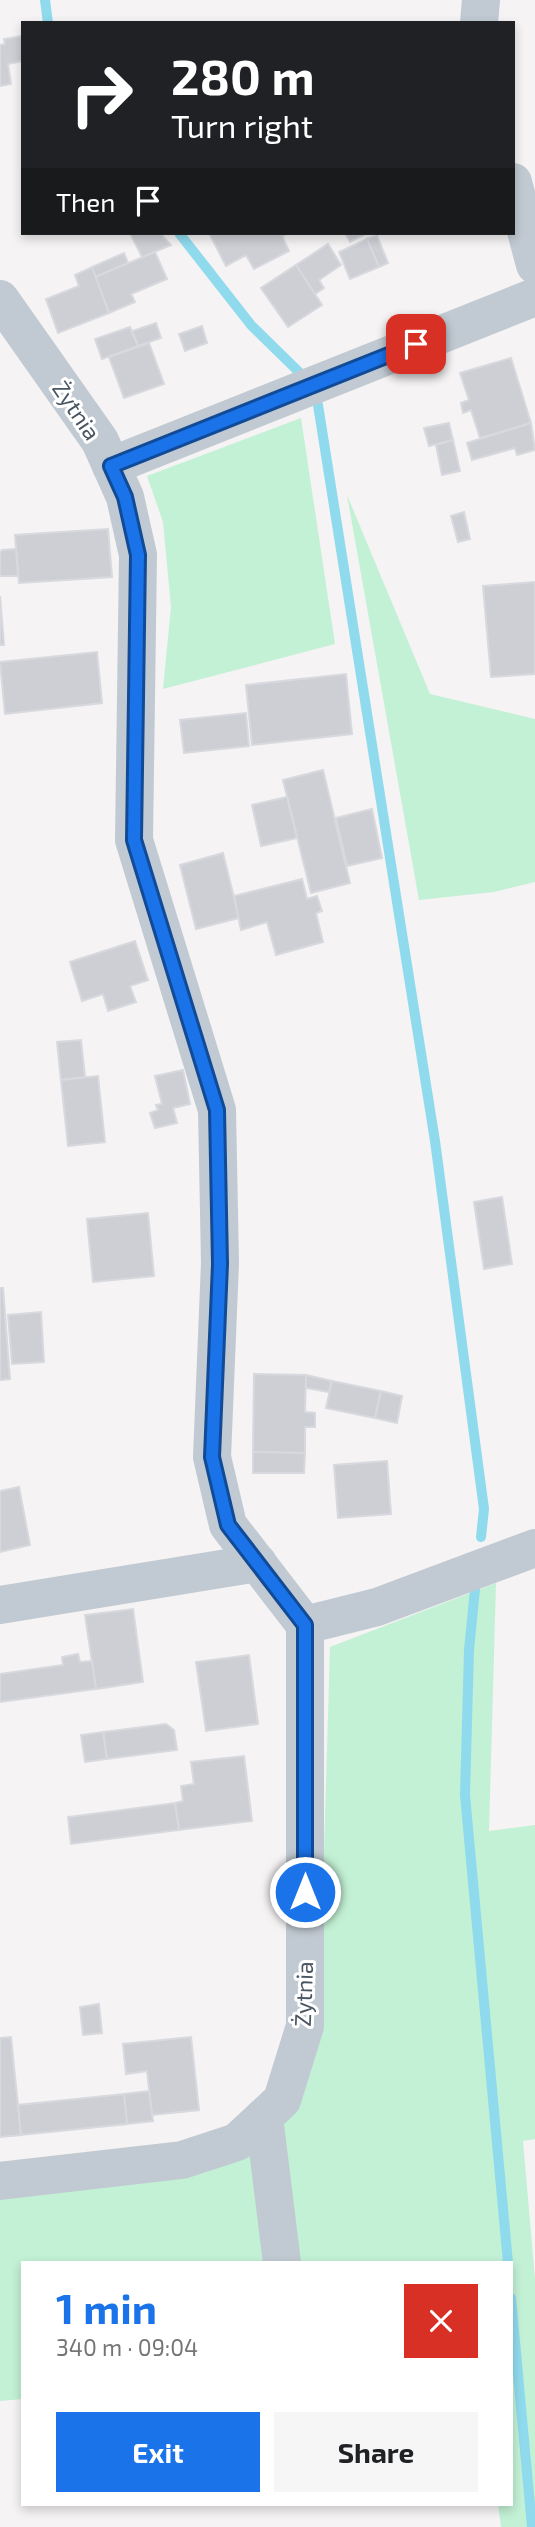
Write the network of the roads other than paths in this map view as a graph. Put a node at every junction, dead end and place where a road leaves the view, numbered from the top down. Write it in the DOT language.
graph roads {
  1 [pos="481,0"];
  2 [pos="480,21"];
  3 [pos="515,190"];
  4 [pos="535,265"];
  5 [pos="535,297"];
  6 [pos="0,299"];
  7 [pos="111,466"];
  8 [pos="535,1548"];
  9 [pos="258,1563"];
  10 [pos="0,1605"];
  11 [pos="305,1625"];
  12 [pos="264,2117"];
  13 [pos="0,2181"];
  14 [pos="282,2261"];
  1 -- 2 [label="street"];
  3 -- 4 [label="street"];
  5 -- 7 [label="street"];
  6 -- 7 [label="street, Żytnia"];
  7 -- 9 [label="street, Żytnia"];
  8 -- 11 [label="street"];
  9 -- 10 [label="street"];
  9 -- 11 [label="street, Żytnia"];
  11 -- 12 [label="street, Żytnia"];
  12 -- 13 [label="street, Żytnia"];
  12 -- 14 [label="street"];
}
